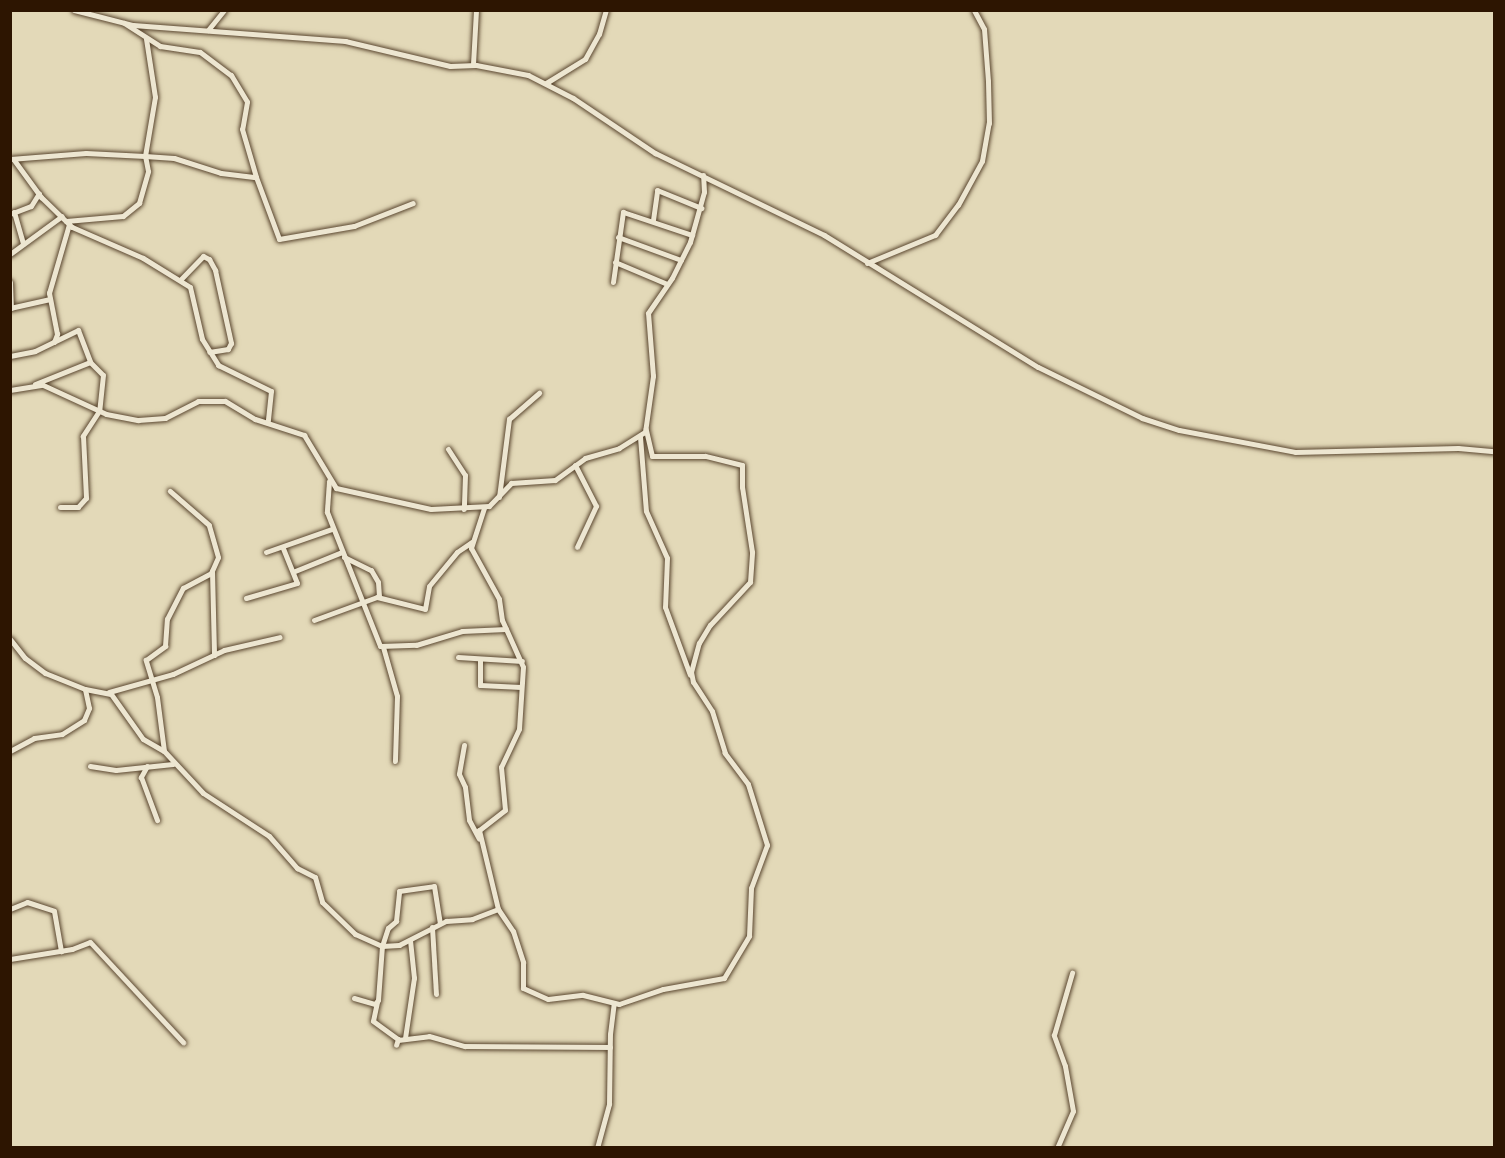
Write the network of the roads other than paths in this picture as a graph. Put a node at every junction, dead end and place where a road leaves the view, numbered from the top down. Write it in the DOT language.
graph roads {
  1 [pos="74,10"];
  2 [pos="224,10"];
  3 [pos="476,10"];
  4 [pos="606,10"];
  5 [pos="974,10"];
  6 [pos="92,13"];
  7 [pos="124,23"];
  8 [pos="208,30"];
  9 [pos="146,39"];
  10 [pos="474,64"];
  11 [pos="546,83"];
  12 [pos="145,156"];
  13 [pos="12,159"];
  14 [pos="703,175"];
  15 [pos="256,177"];
  16 [pos="39,193"];
  17 [pos="412,203"];
  18 [pos="700,207"];
  19 [pos="12,213"];
  20 [pos="65,220"];
  21 [pos="653,220"];
  22 [pos="692,235"];
  23 [pos="618,237"];
  24 [pos="23,244"];
  25 [pos="10,254"];
  26 [pos="681,260"];
  27 [pos="615,262"];
  28 [pos="867,263"];
  29 [pos="181,279"];
  30 [pos="10,282"];
  31 [pos="613,282"];
  32 [pos="668,284"];
  33 [pos="50,299"];
  34 [pos="11,308"];
  35 [pos="54,342"];
  36 [pos="209,352"];
  37 [pos="10,356"];
  38 [pos="90,362"];
  39 [pos="32,386"];
  40 [pos="10,390"];
  41 [pos="539,393"];
  42 [pos="99,411"];
  43 [pos="268,421"];
  44 [pos="646,429"];
  45 [pos="640,437"];
  46 [pos="448,450"];
  47 [pos="1494,451"];
  48 [pos="575,465"];
  49 [pos="329,481"];
  50 [pos="170,491"];
  51 [pos="499,498"];
  52 [pos="60,507"];
  53 [pos="484,508"];
  54 [pos="464,509"];
  55 [pos="333,529"];
  56 [pos="471,542"];
  57 [pos="283,548"];
  58 [pos="577,548"];
  59 [pos="266,552"];
  60 [pos="343,555"];
  61 [pos="212,571"];
  62 [pos="295,571"];
  63 [pos="379,596"];
  64 [pos="246,598"];
  65 [pos="360,602"];
  66 [pos="314,620"];
  67 [pos="506,629"];
  68 [pos="280,638"];
  69 [pos="10,639"];
  70 [pos="382,647"];
  71 [pos="214,655"];
  72 [pos="458,657"];
  73 [pos="480,659"];
  74 [pos="522,661"];
  75 [pos="691,676"];
  76 [pos="152,677"];
  77 [pos="521,687"];
  78 [pos="85,689"];
  79 [pos="109,692"];
  80 [pos="464,745"];
  81 [pos="10,751"];
  82 [pos="164,751"];
  83 [pos="395,761"];
  84 [pos="173,764"];
  85 [pos="90,766"];
  86 [pos="147,766"];
  87 [pos="158,820"];
  88 [pos="480,841"];
  89 [pos="10,909"];
  90 [pos="498,909"];
  91 [pos="440,923"];
  92 [pos="432,927"];
  93 [pos="410,941"];
  94 [pos="382,946"];
  95 [pos="61,951"];
  96 [pos="10,959"];
  97 [pos="1072,974"];
  98 [pos="436,994"];
  99 [pos="354,998"];
  100 [pos="377,1002"];
  101 [pos="614,1004"];
  102 [pos="405,1038"];
  103 [pos="183,1042"];
  104 [pos="610,1047"];
  105 [pos="597,1148"];
  106 [pos="1057,1148"];
  1 -- 6 [label="street"];
  2 -- 8 [label="street"];
  3 -- 10 [label="street"];
  4 -- 11 [label="street"];
  5 -- 28 [label="street"];
  6 -- 7 [label="street"];
  7 -- 8 [label="street"];
  7 -- 9 [label="street"];
  8 -- 10 [label="street"];
  9 -- 12 [label="street"];
  9 -- 15 [label="street"];
  10 -- 11 [label="street"];
  11 -- 14 [label="street"];
  12 -- 13 [label="street"];
  12 -- 15 [label="street"];
  12 -- 20 [label="street"];
  13 -- 16 [label="street"];
  14 -- 18 [label="street"];
  14 -- 28 [label="street"];
  15 -- 17 [label="street"];
  16 -- 19 [label="street"];
  16 -- 20 [label="street"];
  18 -- 21 [label="street"];
  18 -- 22 [label="street"];
  19 -- 24 [label="street"];
  20 -- 24 [label="street"];
  20 -- 29 [label="street"];
  20 -- 33 [label="street"];
  21 -- 22 [label="street"];
  21 -- 23 [label="street"];
  22 -- 26 [label="street"];
  23 -- 26 [label="street"];
  23 -- 27 [label="street"];
  24 -- 25 [label="street"];
  26 -- 32 [label="street"];
  27 -- 31 [label="street"];
  27 -- 32 [label="street"];
  28 -- 47 [label="street"];
  29 -- 36 [label="street"];
  29 -- 36 [label="street"];
  30 -- 34 [label="street"];
  32 -- 44 [label="street"];
  33 -- 34 [label="street"];
  33 -- 35 [label="street"];
  35 -- 37 [label="street"];
  35 -- 38 [label="street"];
  36 -- 43 [label="street"];
  38 -- 39 [label="street"];
  38 -- 42 [label="street"];
  39 -- 40 [label="street"];
  39 -- 42 [label="street"];
  41 -- 51 [label="street"];
  42 -- 43 [label="street"];
  42 -- 52 [label="street"];
  43 -- 49 [label="street"];
  44 -- 45 [label="street"];
  44 -- 75 [label="street"];
  45 -- 48 [label="street"];
  45 -- 75 [label="street"];
  46 -- 54 [label="street"];
  48 -- 51 [label="street"];
  48 -- 58 [label="street"];
  49 -- 54 [label="street"];
  49 -- 55 [label="street"];
  50 -- 61 [label="street"];
  51 -- 53 [label="street"];
  53 -- 54 [label="street"];
  53 -- 56 [label="street"];
  55 -- 57 [label="street"];
  55 -- 60 [label="street"];
  56 -- 63 [label="street"];
  56 -- 67 [label="street"];
  57 -- 59 [label="street"];
  57 -- 62 [label="street"];
  60 -- 62 [label="street"];
  60 -- 63 [label="street"];
  60 -- 65 [label="street"];
  61 -- 71 [label="street"];
  61 -- 76 [label="street"];
  62 -- 64 [label="street"];
  63 -- 65 [label="street"];
  65 -- 66 [label="street"];
  65 -- 70 [label="street"];
  67 -- 70 [label="street"];
  67 -- 74 [label="street"];
  68 -- 71 [label="street"];
  69 -- 78 [label="street"];
  70 -- 83 [label="street"];
  71 -- 76 [label="street"];
  72 -- 73 [label="street"];
  73 -- 74 [label="street"];
  73 -- 77 [label="street"];
  74 -- 77 [label="street"];
  75 -- 101 [label="street"];
  76 -- 79 [label="street"];
  76 -- 82 [label="street"];
  77 -- 88 [label="street"];
  78 -- 79 [label="street"];
  78 -- 81 [label="street"];
  79 -- 82 [label="street"];
  80 -- 88 [label="street"];
  82 -- 84 [label="street"];
  84 -- 86 [label="street"];
  84 -- 94 [label="street"];
  85 -- 86 [label="street"];
  86 -- 87 [label="street"];
  88 -- 90 [label="street"];
  89 -- 95 [label="street"];
  90 -- 91 [label="street"];
  90 -- 101 [label="street"];
  91 -- 92 [label="street"];
  91 -- 94 [label="street"];
  92 -- 93 [label="street"];
  92 -- 98 [label="street"];
  93 -- 94 [label="street"];
  93 -- 102 [label="street"];
  94 -- 100 [label="street"];
  95 -- 96 [label="street"];
  95 -- 103 [label="street"];
  97 -- 106 [label="street"];
  99 -- 100 [label="street"];
  100 -- 102 [label="street"];
  101 -- 104 [label="street"];
  102 -- 104 [label="street"];
  104 -- 105 [label="street"];
}
